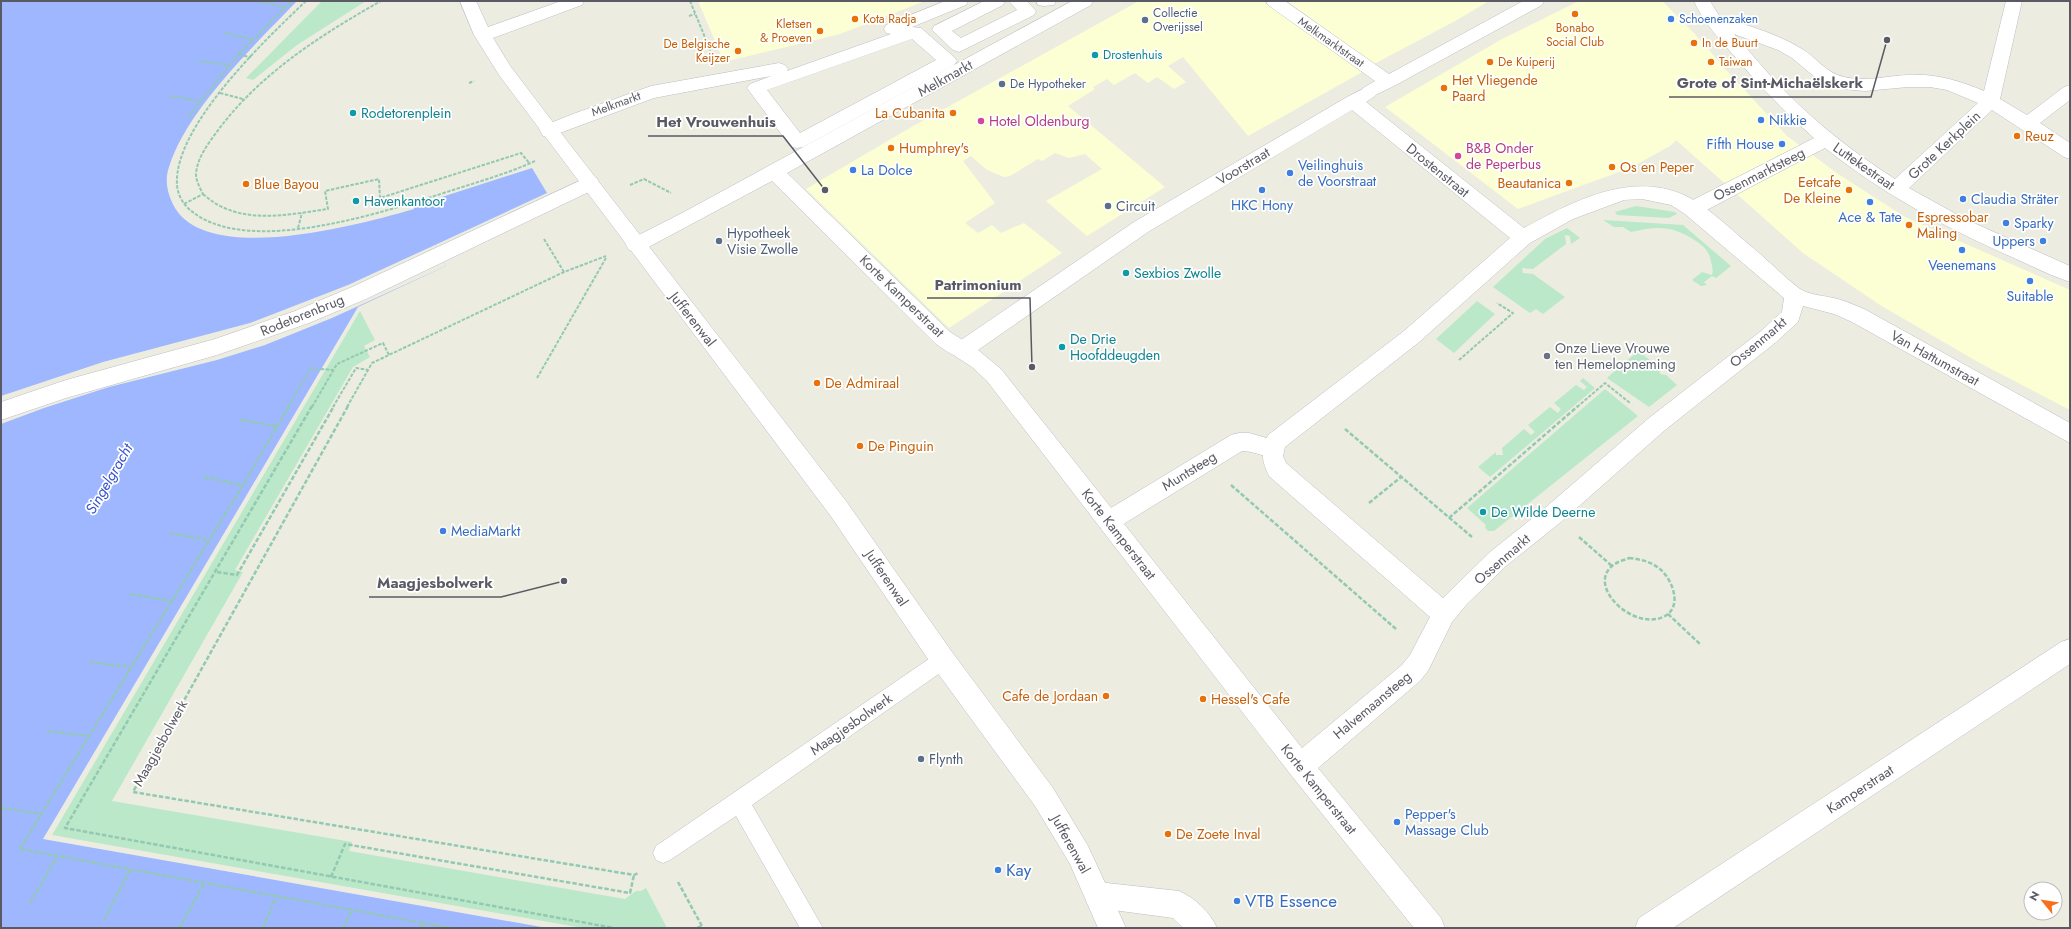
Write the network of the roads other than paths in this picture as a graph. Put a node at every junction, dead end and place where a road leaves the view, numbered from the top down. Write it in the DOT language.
graph roads {
  1 [pos="468,1"];
  2 [pos="576,1"];
  3 [pos="997,1"];
  4 [pos="1017,1"];
  5 [pos="1044,1"];
  6 [pos="1048,1"];
  7 [pos="1085,1"];
  8 [pos="1274,1"];
  9 [pos="1536,1"];
  10 [pos="1702,1"];
  11 [pos="2014,1"];
  12 [pos="951,2"];
  13 [pos="1715,22"];
  14 [pos="483,34"];
  15 [pos="1388,82"];
  16 [pos="756,88"];
  17 [pos="2070,91"];
  18 [pos="1361,97"];
  19 [pos="1991,101"];
  20 [pos="2028,124"];
  21 [pos="549,130"];
  22 [pos="1827,139"];
  23 [pos="2070,152"];
  24 [pos="774,171"];
  25 [pos="590,183"];
  26 [pos="1898,189"];
  27 [pos="1692,209"];
  28 [pos="1523,238"];
  29 [pos="636,244"];
  30 [pos="2070,274"];
  31 [pos="1795,296"];
  32 [pos="962,350"];
  33 [pos="1,411"];
  34 [pos="2070,434"];
  35 [pos="1273,449"];
  36 [pos="1109,521"];
  37 [pos="1444,614"];
  38 [pos="2070,650"];
  39 [pos="942,660"];
  40 [pos="1300,766"];
  41 [pos="739,802"];
  42 [pos="663,853"];
  43 [pos="1098,895"];
  44 [pos="812,928"];
  45 [pos="1112,928"];
  46 [pos="1203,928"];
  47 [pos="1431,928"];
  48 [pos="1649,928"];
  1 -- 14 [label="street"];
  2 -- 14 [label="street"];
  3 -- 4 [label="street"];
  5 -- 6 [label="street"];
  7 -- 24 [label="street, Melkmarkt"];
  8 -- 15 [label="street, Melkmarktstraat"];
  9 -- 15 [label="street, Voorstraat"];
  10 -- 13 [label="street, Luttekestraat"];
  11 -- 19 [label="street, Grote Kerkplein"];
  12 -- 21 [label="street, Melkmarkt"];
  13 -- 19 [label="street, Grote Kerkplein"];
  13 -- 22 [label="street, Luttekestraat"];
  14 -- 21 [label="street"];
  15 -- 18 [label="street, Voorstraat"];
  16 -- 16 [label="street"];
  17 -- 20 [label="street"];
  18 -- 28 [label="street, Drostenstraat"];
  18 -- 32 [label="street, Voorstraat"];
  19 -- 20 [label="street, Grote Kerkplein"];
  19 -- 26 [label="street, Grote Kerkplein"];
  20 -- 23 [label="street, Grote Kerkplein"];
  21 -- 25 [label="street"];
  22 -- 26 [label="street, Luttekestraat"];
  22 -- 27 [label="street, Ossenmarktsteeg"];
  24 -- 29 [label="street, Melkmarkt"];
  24 -- 32 [label="street, Korte Kamperstraat"];
  25 -- 29 [label="street"];
  25 -- 33 [label="street, Rodetorenbrug"];
  26 -- 30 [label="street, Luttekestraat"];
  27 -- 28 [label="street"];
  27 -- 31 [label="street"];
  28 -- 35 [label="street"];
  29 -- 39 [label="street, Jufferenwal"];
  31 -- 34 [label="street, Van Hattumstraat"];
  31 -- 37 [label="street, Ossenmarkt"];
  32 -- 36 [label="street, Korte Kamperstraat"];
  35 -- 36 [label="street, Muntsteeg"];
  35 -- 37 [label="street"];
  36 -- 40 [label="street, Korte Kamperstraat"];
  37 -- 40 [label="street, Halvemaansteeg"];
  38 -- 48 [label="street, Kamperstraat"];
  39 -- 41 [label="lane, Maagjesbolwerk"];
  39 -- 43 [label="street, Jufferenwal"];
  40 -- 47 [label="street, Korte Kamperstraat"];
  41 -- 42 [label="lane, Maagjesbolwerk"];
  41 -- 44 [label="lane"];
  43 -- 45 [label="street, Jufferenwal"];
  43 -- 46 [label="street"];
}
